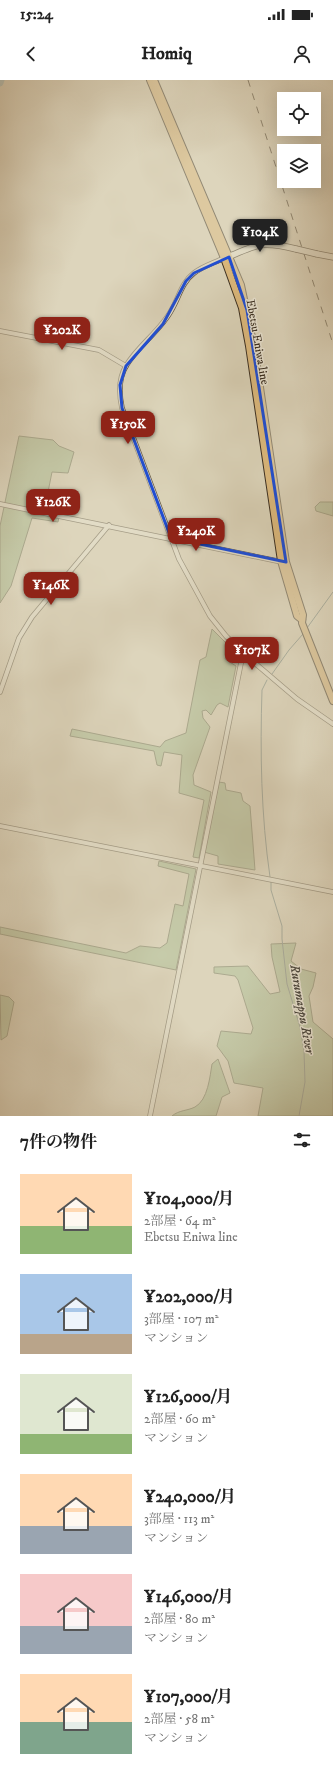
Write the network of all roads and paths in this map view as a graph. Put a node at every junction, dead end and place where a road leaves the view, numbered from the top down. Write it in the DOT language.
graph roads {
  1 [pos="150,80"];
  2 [pos="154,80"];
  3 [pos="333,256"];
  4 [pos="227,257"];
  5 [pos="0,331"];
  6 [pos="126,366"];
  7 [pos="0,504"];
  8 [pos="109,525"];
  9 [pos="171,538"];
  10 [pos="283,562"];
  11 [pos="243,653"];
  12 [pos="0,692"];
  13 [pos="333,701"];
  14 [pos="333,724"];
  15 [pos="0,826"];
  16 [pos="200,864"];
  17 [pos="333,892"];
  18 [pos="150,1116"];
  1 -- 4 [label="main road, Ebetsu Eniwa line"];
  2 -- 4 [label="main road, Ebetsu Eniwa line"];
  3 -- 4 [label="street, bridge"];
  4 -- 6 [label="street"];
  4 -- 10 [label="main road, Ebetsu Eniwa line"];
  5 -- 6 [label="street"];
  6 -- 9 [label="street"];
  7 -- 8 [label="street"];
  8 -- 9 [label="street"];
  8 -- 12 [label="street"];
  9 -- 10 [label="street"];
  9 -- 11 [label="street"];
  10 -- 13 [label="main road, Ebetsu Eniwa line"];
  11 -- 14 [label="street"];
  11 -- 16 [label="street"];
  15 -- 16 [label="street"];
  16 -- 17 [label="street"];
  16 -- 18 [label="street"];
}
